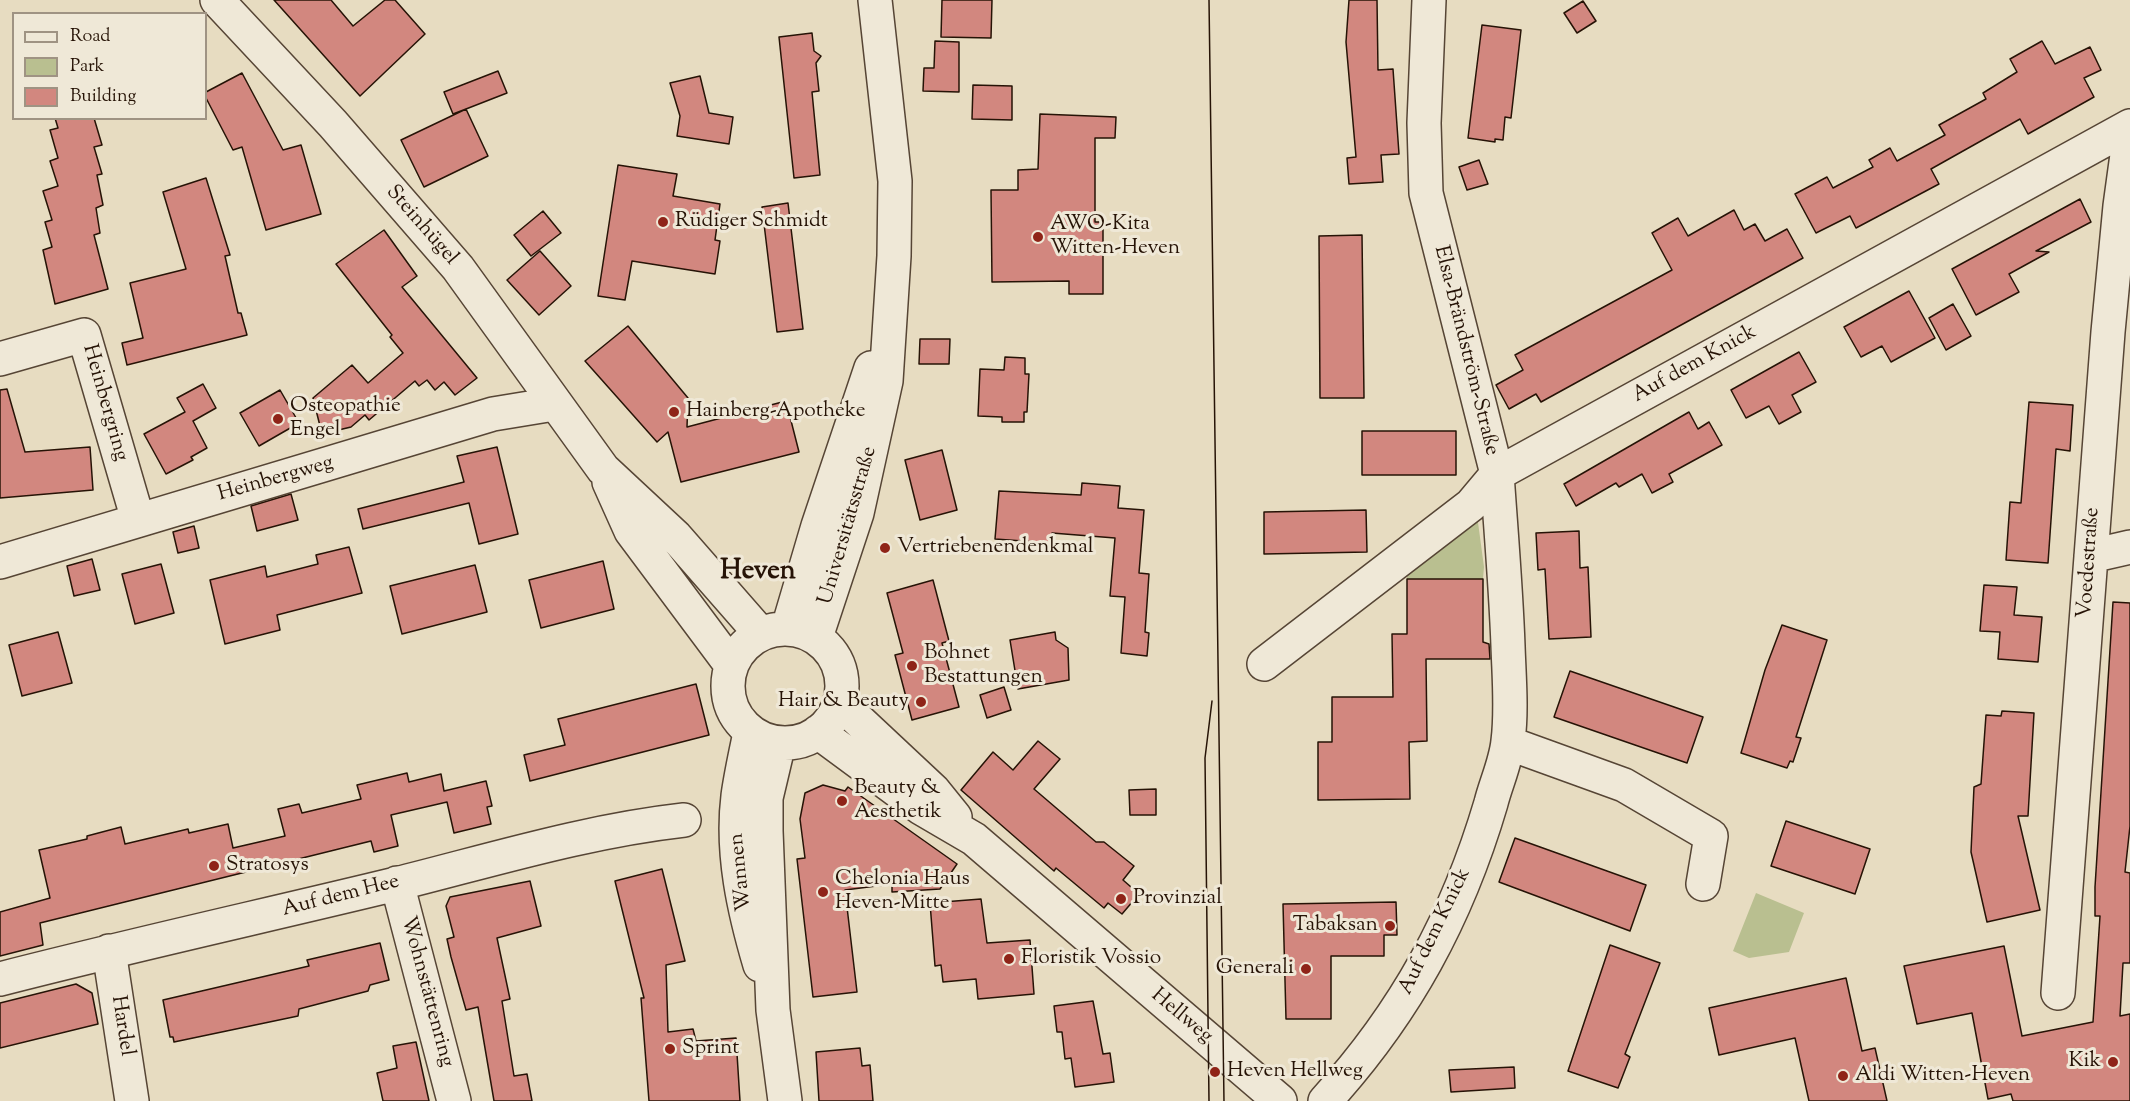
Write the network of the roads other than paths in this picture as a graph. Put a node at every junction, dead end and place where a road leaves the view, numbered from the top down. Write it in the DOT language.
graph roads {
  1 [pos="216,0"];
  2 [pos="875,0"];
  3 [pos="1429,0"];
  4 [pos="2130,126"];
  5 [pos="2130,133"];
  6 [pos="0,359"];
  7 [pos="554,404"];
  8 [pos="603,469"];
  9 [pos="1497,474"];
  10 [pos="138,520"];
  11 [pos="2130,547"];
  12 [pos="2091,556"];
  13 [pos="0,561"];
  14 [pos="788,633"];
  15 [pos="1264,664"];
  16 [pos="731,665"];
  17 [pos="840,703"];
  18 [pos="818,732"];
  19 [pos="764,737"];
  20 [pos="1508,743"];
  21 [pos="684,820"];
  22 [pos="974,839"];
  23 [pos="397,884"];
  24 [pos="1703,884"];
  25 [pos="110,951"];
  26 [pos="0,980"];
  27 [pos="2058,993"];
  28 [pos="132,1101"];
  29 [pos="454,1101"];
  30 [pos="785,1101"];
  31 [pos="1280,1101"];
  32 [pos="1325,1101"];
  1 -- 7 [label="street, Steinhügel"];
  2 -- 14 [label="street, Universitätsstraße"];
  3 -- 9 [label="street, Elsa-Brändström-Straße"];
  4 -- 9 [label="street, Auf dem Knick"];
  5 -- 12 [label="street, Voedestraße"];
  6 -- 10 [label="street, Heinbergring"];
  7 -- 8 [label="street, Steinhügel"];
  7 -- 10 [label="street, Heinbergweg"];
  8 -- 14 [label="street, Steinhügel"];
  8 -- 16 [label="street, Steinhügel"];
  9 -- 15 [label="street, Elsa-Brändström-Straße"];
  9 -- 20 [label="street, Auf dem Knick"];
  10 -- 13 [label="street, Heinbergweg"];
  11 -- 12 [label="street"];
  12 -- 27 [label="street, Voedestraße"];
  14 -- 16 [label="street"];
  14 -- 17 [label="street"];
  16 -- 19 [label="street"];
  17 -- 18 [label="street"];
  17 -- 22 [label="street, Hellweg"];
  18 -- 19 [label="street"];
  18 -- 22 [label="street, Hellweg"];
  19 -- 30 [label="street, Wannen"];
  20 -- 24 [label="street"];
  20 -- 32 [label="street, Auf dem Knick"];
  21 -- 23 [label="street, Auf dem Hee"];
  22 -- 31 [label="street, Hellweg"];
  23 -- 25 [label="street, Auf dem Hee"];
  23 -- 29 [label="street, Wohnstättenring"];
  25 -- 26 [label="street, Auf dem Hee"];
  25 -- 28 [label="street, Hardel"];
}
